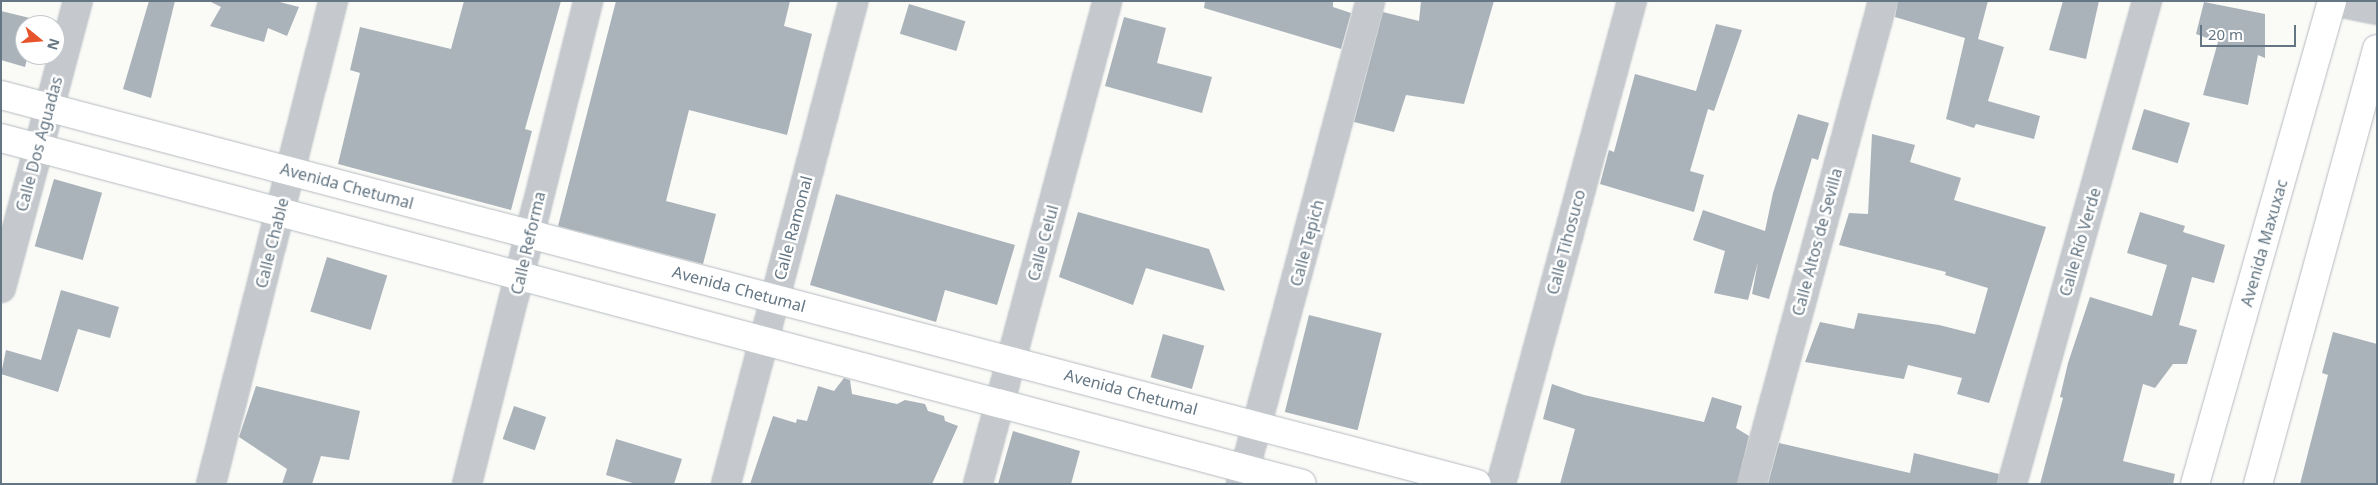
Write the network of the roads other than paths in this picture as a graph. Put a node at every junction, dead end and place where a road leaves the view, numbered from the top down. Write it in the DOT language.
graph roads {
  1 [pos="78,1"];
  2 [pos="333,1"];
  3 [pos="588,1"];
  4 [pos="854,1"];
  5 [pos="1107,1"];
  6 [pos="1370,1"];
  7 [pos="1632,1"];
  8 [pos="1883,1"];
  9 [pos="2147,1"];
  10 [pos="2332,1"];
  11 [pos="2377,10"];
  12 [pos="2377,49"];
  13 [pos="1,95"];
  14 [pos="49,107"];
  15 [pos="1,138"];
  16 [pos="39,148"];
  17 [pos="289,170"];
  18 [pos="281,212"];
  19 [pos="528,234"];
  20 [pos="521,276"];
  21 [pos="1,288"];
  22 [pos="774,298"];
  23 [pos="764,341"];
  24 [pos="1012,361"];
  25 [pos="998,403"];
  26 [pos="1258,426"];
  27 [pos="1243,476"];
  28 [pos="212,484"];
  29 [pos="467,484"];
  30 [pos="726,484"];
  31 [pos="978,484"];
  32 [pos="1302,484"];
  33 [pos="1477,484"];
  34 [pos="1501,484"];
  35 [pos="1752,484"];
  36 [pos="2012,484"];
  37 [pos="2195,484"];
  38 [pos="2258,484"];
  1 -- 14 [label="street, Calle Dos Aguadas"];
  2 -- 17 [label="street, Calle Chable"];
  3 -- 19 [label="street, Calle Reforma"];
  4 -- 22 [label="street, Calle Ramonal"];
  5 -- 24 [label="street, Calle Celul"];
  6 -- 26 [label="street, Calle Tepich"];
  7 -- 34 [label="street, Calle Tihosuco"];
  8 -- 35 [label="street, Calle Altos de Sevilla"];
  9 -- 36 [label="street, Calle Río Verde"];
  10 -- 11 [label="street"];
  10 -- 37 [label="main road, Avenida Maxuxac"];
  12 -- 38 [label="main road"];
  13 -- 14 [label="main road, Avenida Chetumal"];
  14 -- 16 [label="street, Calle Dos Aguadas"];
  14 -- 17 [label="main road, Avenida Chetumal"];
  15 -- 16 [label="main road"];
  16 -- 18 [label="main road"];
  16 -- 21 [label="street, Calle Dos Aguadas"];
  17 -- 18 [label="street, Calle Chable"];
  17 -- 19 [label="main road, Avenida Chetumal"];
  18 -- 20 [label="main road"];
  18 -- 28 [label="street, Calle Chable"];
  19 -- 20 [label="street, Calle Reforma"];
  19 -- 22 [label="main road, Avenida Chetumal"];
  20 -- 23 [label="main road"];
  20 -- 29 [label="street, Calle Reforma"];
  22 -- 23 [label="street, Calle Ramonal"];
  22 -- 24 [label="main road, Avenida Chetumal"];
  23 -- 25 [label="main road"];
  23 -- 30 [label="street, Calle Ramonal"];
  24 -- 25 [label="street, Calle Celul"];
  24 -- 26 [label="main road, Avenida Chetumal"];
  25 -- 27 [label="main road"];
  25 -- 31 [label="street, Calle Celul"];
  26 -- 27 [label="street, Calle Tepich"];
  26 -- 33 [label="main road, Avenida Chetumal"];
  27 -- 32 [label="main road"];
}
